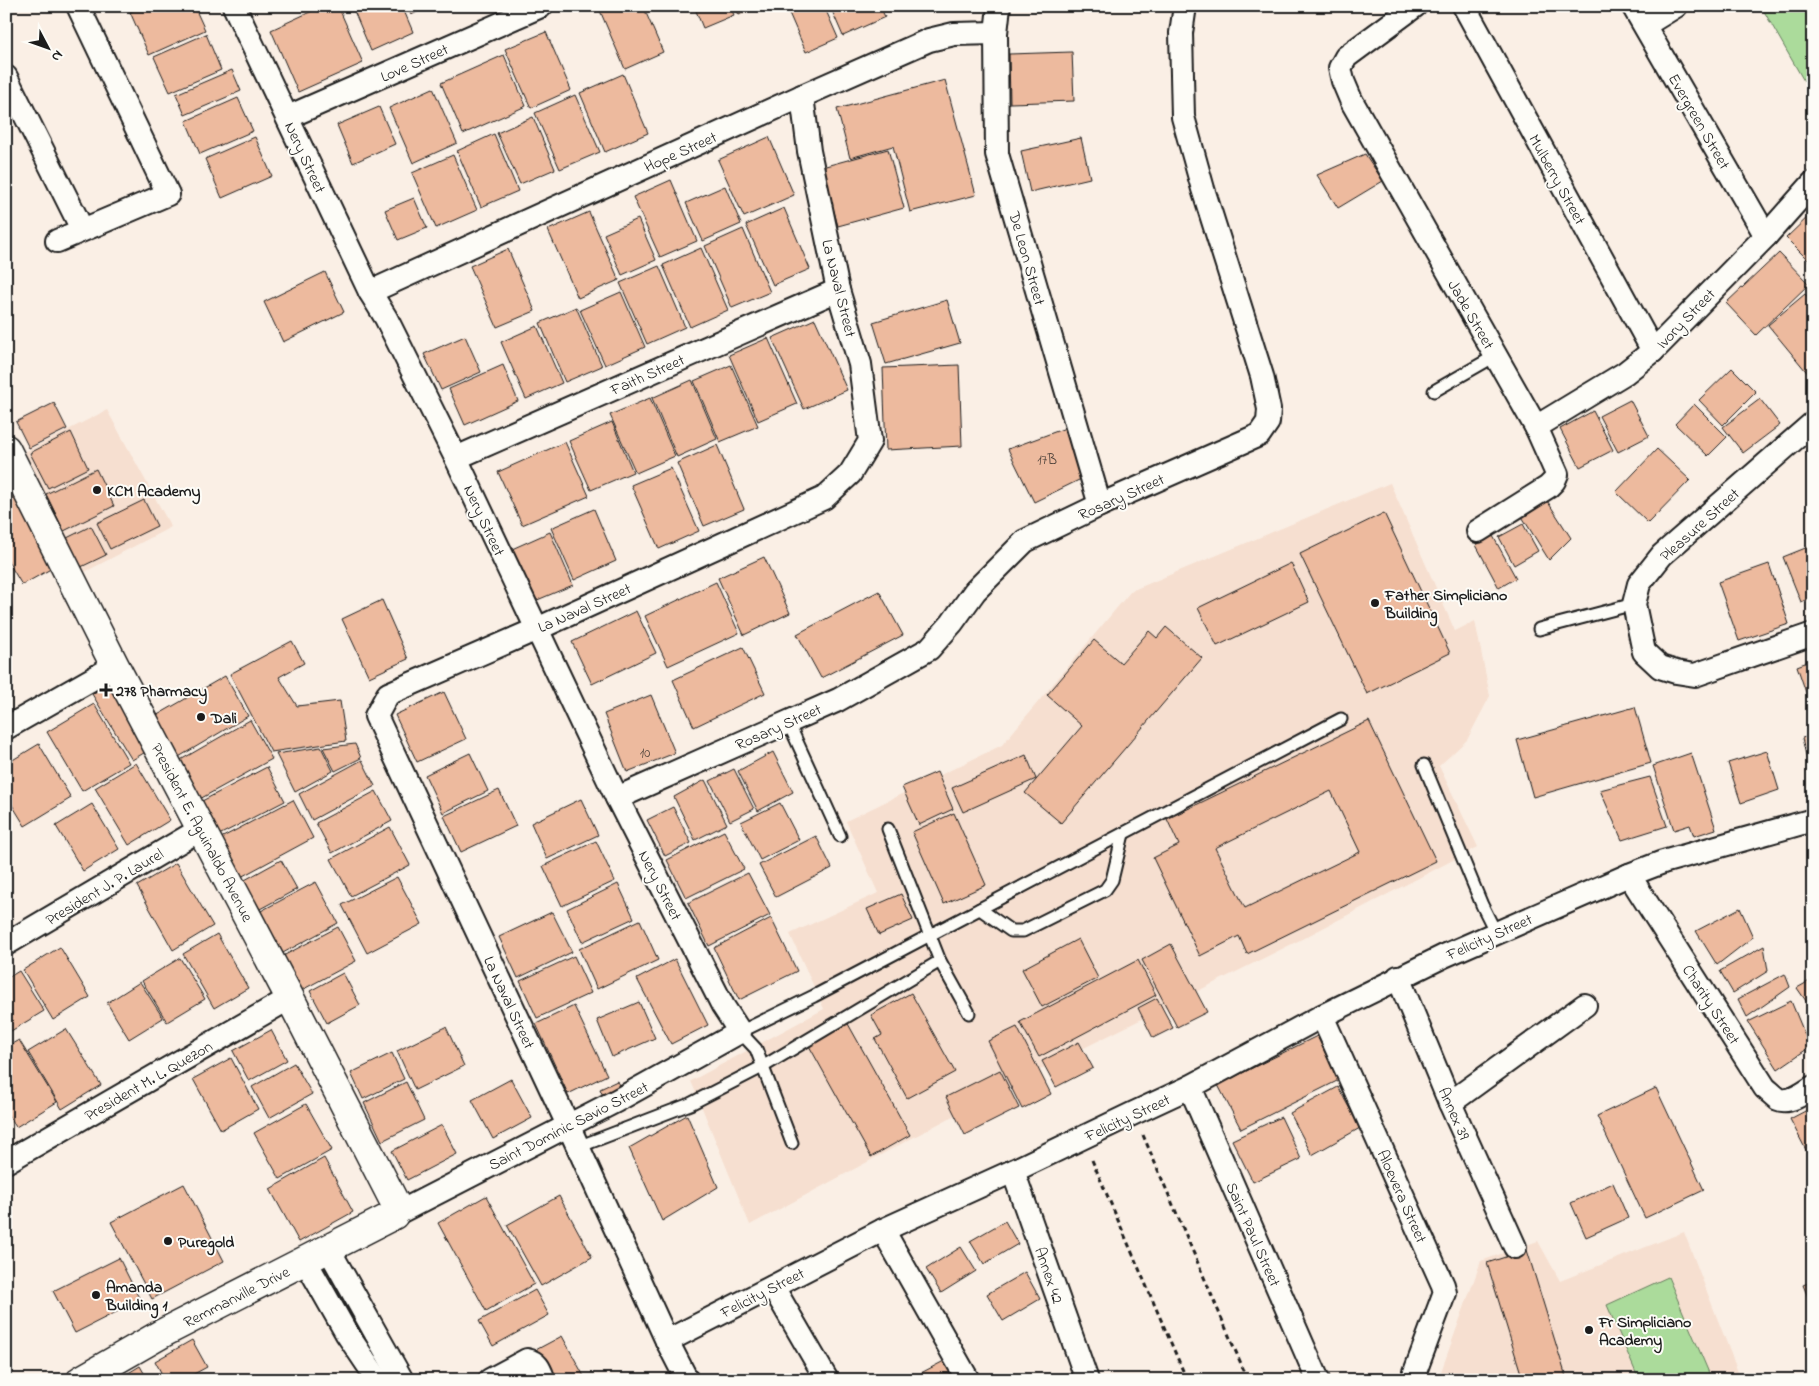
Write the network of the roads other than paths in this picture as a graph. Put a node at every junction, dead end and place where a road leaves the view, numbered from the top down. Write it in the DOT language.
graph roads {
  1 [pos="78,6"];
  2 [pos="234,6"];
  3 [pos="541,6"];
  4 [pos="999,6"];
  5 [pos="1185,6"];
  6 [pos="1415,6"];
  7 [pos="1464,6"];
  8 [pos="1676,6"];
  9 [pos="1639,16"];
  10 [pos="996,33"];
  11 [pos="6,77"];
  12 [pos="802,96"];
  13 [pos="288,117"];
  14 [pos="1813,183"];
  15 [pos="82,229"];
  16 [pos="1766,236"];
  17 [pos="58,241"];
  18 [pos="838,290"];
  19 [pos="370,292"];
  20 [pos="1653,351"];
  21 [pos="1496,356"];
  22 [pos="1434,391"];
  23 [pos="1813,423"];
  24 [pos="1536,427"];
  25 [pos="456,458"];
  26 [pos="8,460"];
  27 [pos="1100,505"];
  28 [pos="1478,531"];
  29 [pos="1634,604"];
  30 [pos="536,629"];
  31 [pos="1538,629"];
  32 [pos="1813,634"];
  33 [pos="115,666"];
  34 [pos="1341,720"];
  35 [pos="788,722"];
  36 [pos="6,728"];
  37 [pos="1424,765"];
  38 [pos="617,798"];
  39 [pos="1813,820"];
  40 [pos="201,829"];
  41 [pos="888,829"];
  42 [pos="1123,834"];
  43 [pos="840,836"];
  44 [pos="1629,875"];
  45 [pos="980,909"];
  46 [pos="1496,933"];
  47 [pos="931,935"];
  48 [pos="6,944"];
  49 [pos="940,961"];
  50 [pos="1398,978"];
  51 [pos="290,998"];
  52 [pos="1585,1005"];
  53 [pos="969,1013"];
  54 [pos="1322,1016"];
  55 [pos="740,1032"];
  56 [pos="764,1066"];
  57 [pos="1190,1087"];
  58 [pos="1813,1087"];
  59 [pos="1450,1103"];
  60 [pos="568,1125"];
  61 [pos="792,1143"];
  62 [pos="578,1147"];
  63 [pos="6,1162"];
  64 [pos="1013,1171"];
  65 [pos="394,1215"];
  66 [pos="883,1230"];
  67 [pos="1515,1247"];
  68 [pos="317,1254"];
  69 [pos="773,1287"];
  70 [pos="354,1296"];
  71 [pos="333,1308"];
  72 [pos="667,1341"];
  73 [pos="381,1342"];
  74 [pos="362,1355"];
  75 [pos="81,1380"];
  76 [pos="378,1380"];
  77 [pos="402,1380"];
  78 [pos="490,1380"];
  79 [pos="544,1380"];
  80 [pos="687,1380"];
  81 [pos="827,1380"];
  82 [pos="968,1380"];
  83 [pos="1087,1380"];
  84 [pos="1318,1380"];
  85 [pos="1412,1380"];
  1 -- 15 [label="street"];
  2 -- 13 [label="street, Nery Street"];
  3 -- 13 [label="street, Love Street"];
  4 -- 10 [label="street, De Leon Street"];
  5 -- 27 [label="street, Rosary Street"];
  6 -- 21 [label="street, Jade Street"];
  7 -- 20 [label="street, Mulberry Street"];
  8 -- 9 [label="street"];
  9 -- 16 [label="street, Evergreen Street"];
  10 -- 12 [label="street, Hope Street"];
  10 -- 27 [label="street, De Leon Street"];
  11 -- 15 [label="street"];
  12 -- 18 [label="street, La Naval Street"];
  12 -- 19 [label="street, Hope Street"];
  13 -- 19 [label="street, Nery Street"];
  14 -- 16 [label="street, Ivory Street"];
  15 -- 17 [label="street"];
  16 -- 20 [label="street, Ivory Street"];
  18 -- 25 [label="street, Faith Street"];
  18 -- 30 [label="street, La Naval Street"];
  19 -- 25 [label="street, Nery Street"];
  20 -- 24 [label="street, Ivory Street"];
  21 -- 22 [label="lane"];
  21 -- 24 [label="street, Jade Street"];
  23 -- 29 [label="street, Pleasure Street"];
  24 -- 28 [label="street, Jade Street"];
  25 -- 30 [label="street, Nery Street"];
  26 -- 33 [label="main road, President E. Aguinaldo Avenue"];
  27 -- 35 [label="street, Rosary Street"];
  29 -- 31 [label="lane"];
  29 -- 32 [label="street"];
  30 -- 38 [label="street, Nery Street"];
  30 -- 60 [label="street, La Naval Street"];
  33 -- 36 [label="street"];
  33 -- 40 [label="main road, President E. Aguinaldo Avenue"];
  34 -- 42 [label="lane"];
  35 -- 38 [label="street, Rosary Street"];
  35 -- 43 [label="lane"];
  37 -- 46 [label="lane"];
  38 -- 55 [label="street, Nery Street"];
  39 -- 44 [label="street, Felicity Street"];
  40 -- 48 [label="street, President J. P. Laurel"];
  40 -- 51 [label="main road, President E. Aguinaldo Avenue"];
  41 -- 47 [label="lane"];
  42 -- 45 [label="lane"];
  42 -- 45 [label="lane"];
  44 -- 46 [label="street, Felicity Street"];
  44 -- 58 [label="street, Charity Street"];
  45 -- 47 [label="lane"];
  46 -- 50 [label="street, Felicity Street"];
  47 -- 49 [label="lane"];
  47 -- 55 [label="lane"];
  49 -- 53 [label="lane"];
  49 -- 56 [label="lane"];
  50 -- 54 [label="street, Felicity Street"];
  50 -- 59 [label="street, Annex 39"];
  51 -- 63 [label="street, President M. L. Quezon"];
  51 -- 65 [label="main road, President E. Aguinaldo Avenue"];
  52 -- 59 [label="street"];
  54 -- 57 [label="street, Felicity Street"];
  54 -- 85 [label="street, Aloevera Street"];
  55 -- 56 [label="lane"];
  55 -- 60 [label="street, Saint Dominic Savio Street"];
  56 -- 61 [label="lane"];
  56 -- 62 [label="lane"];
  57 -- 64 [label="street, Felicity Street"];
  57 -- 84 [label="street, Saint Paul Street"];
  59 -- 67 [label="street, Annex 39"];
  60 -- 62 [label="street"];
  60 -- 65 [label="street, Saint Dominic Savio Street"];
  62 -- 72 [label="street"];
  64 -- 66 [label="street, Felicity Street"];
  64 -- 83 [label="street, Annex 42"];
  65 -- 68 [label="main road, Remmanville Drive"];
  66 -- 69 [label="street, Felicity Street"];
  66 -- 82 [label="street"];
  68 -- 70 [label="street"];
  68 -- 71 [label="street"];
  68 -- 75 [label="main road, Remmanville Drive"];
  69 -- 72 [label="street, Felicity Street"];
  69 -- 81 [label="street"];
  70 -- 71 [label="street"];
  70 -- 73 [label="street"];
  71 -- 74 [label="street"];
  72 -- 80 [label="street"];
  73 -- 74 [label="street"];
  73 -- 77 [label="street"];
  74 -- 76 [label="street"];
  78 -- 79 [label="street"];
}
